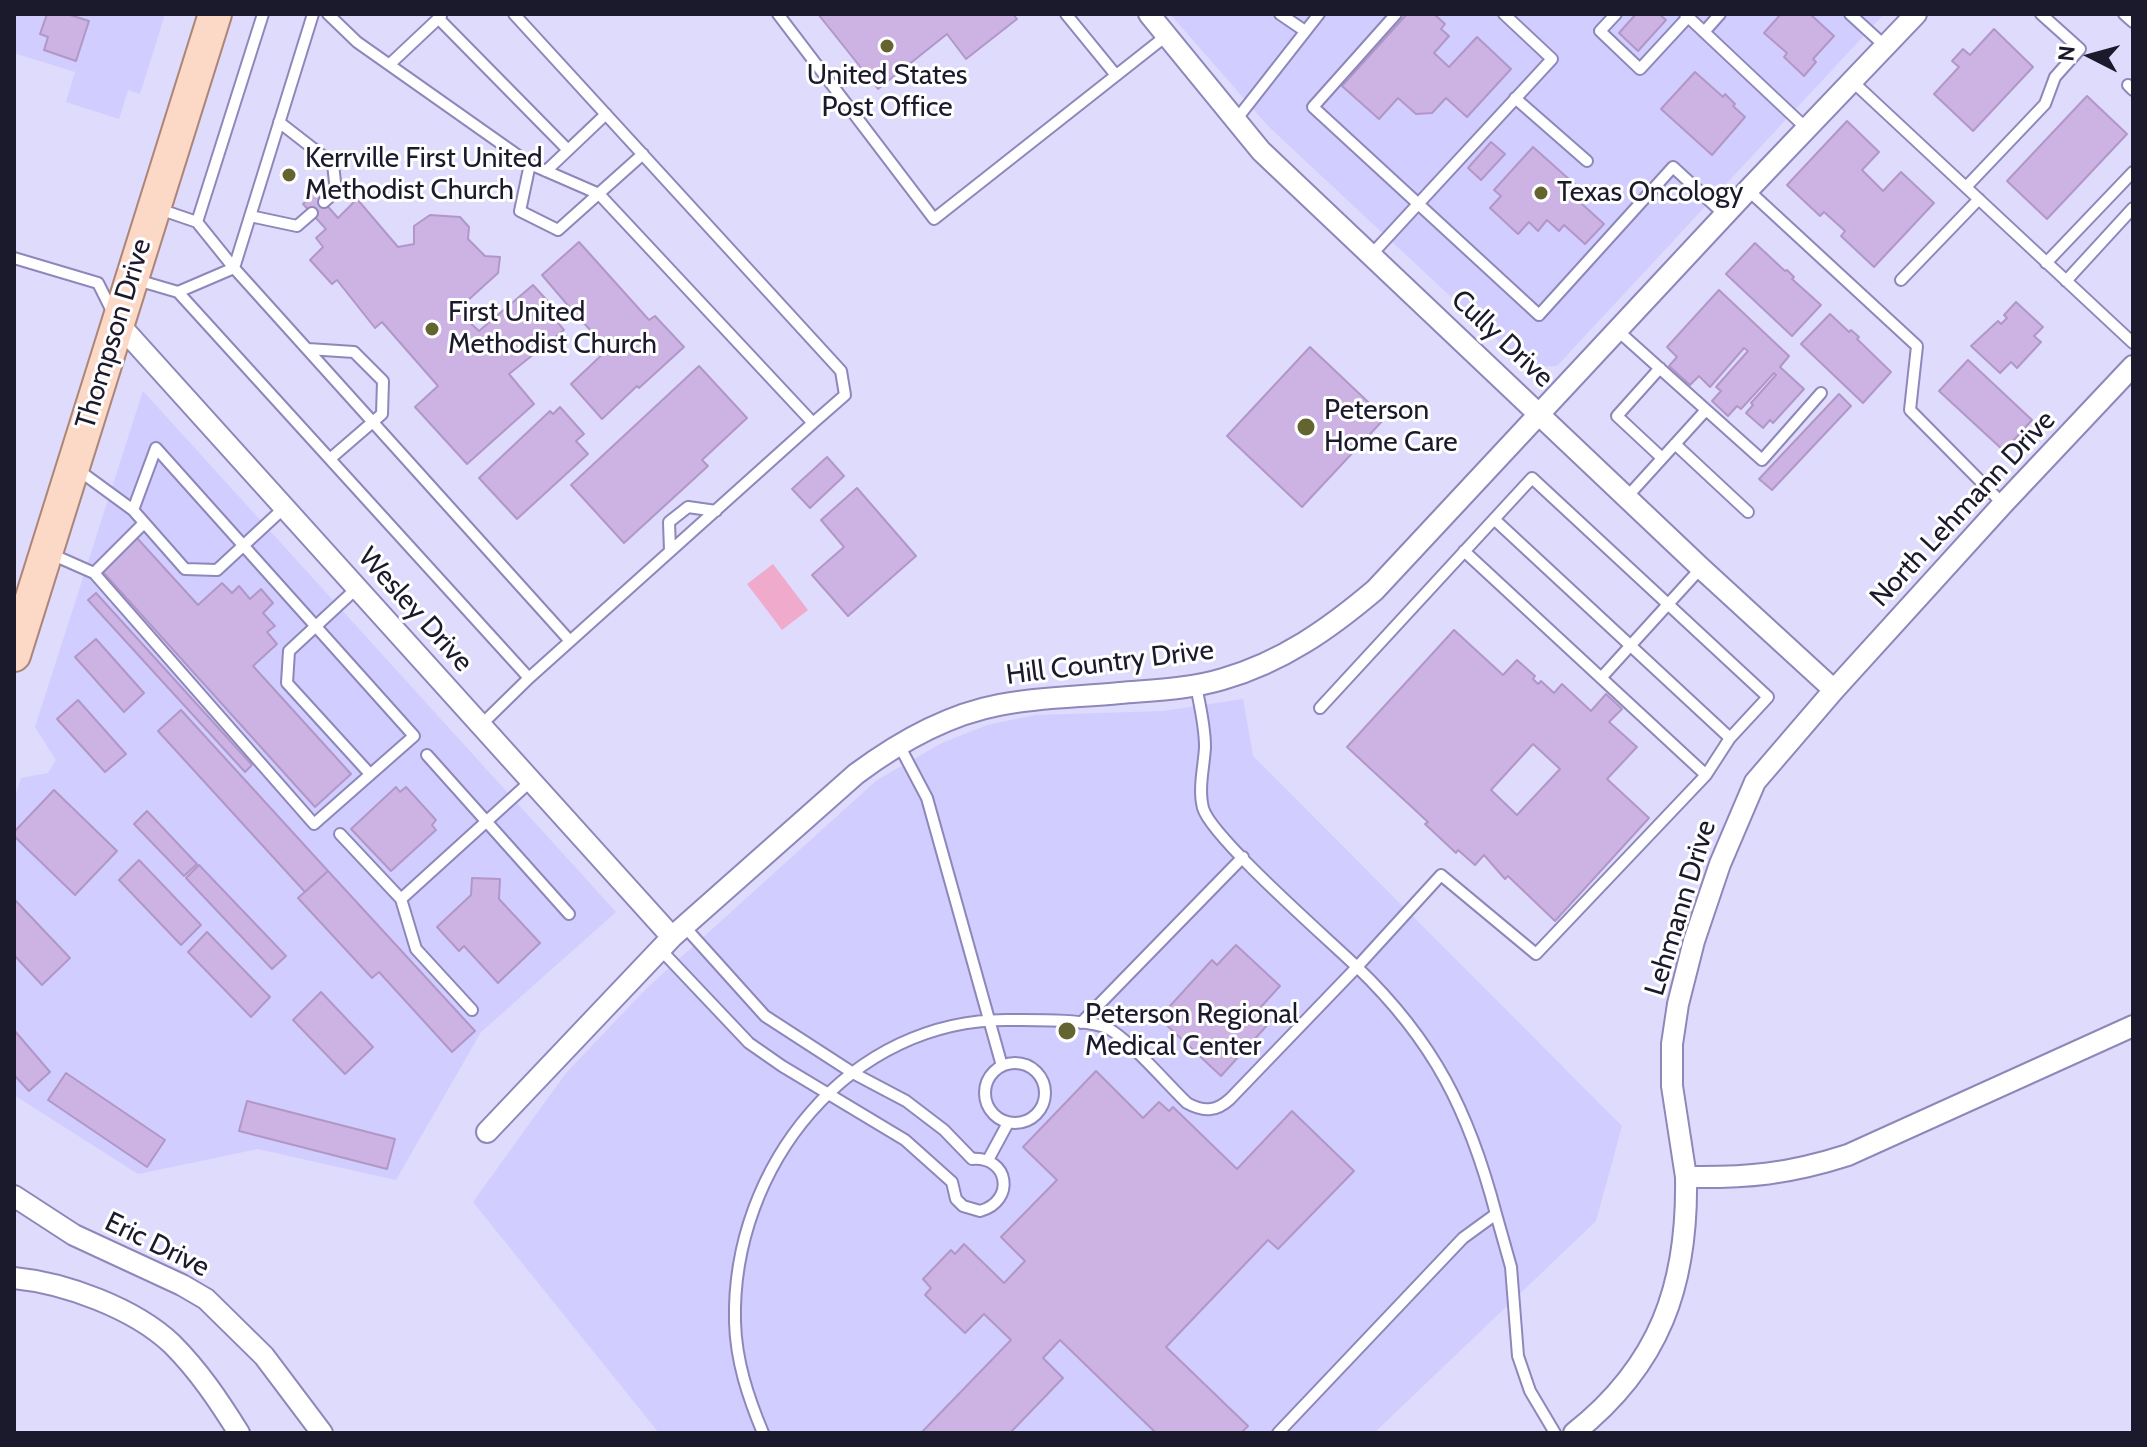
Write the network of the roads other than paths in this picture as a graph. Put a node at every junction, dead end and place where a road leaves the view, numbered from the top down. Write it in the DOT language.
graph roads {
  1 [pos="215,14"];
  2 [pos="263,14"];
  3 [pos="313,14"];
  4 [pos="328,14"];
  5 [pos="514,14"];
  6 [pos="778,14"];
  7 [pos="1066,14"];
  8 [pos="1149,14"];
  9 [pos="1280,14"];
  10 [pos="1319,14"];
  11 [pos="1396,14"];
  12 [pos="1504,14"];
  13 [pos="1616,14"];
  14 [pos="1720,14"];
  15 [pos="1850,14"];
  16 [pos="1916,14"];
  17 [pos="2041,14"];
  18 [pos="2124,14"];
  19 [pos="440,16"];
  20 [pos="1687,16"];
  21 [pos="2133,22"];
  22 [pos="1305,31"];
  23 [pos="1704,32"];
  24 [pos="1166,36"];
  25 [pos="1885,46"];
  26 [pos="390,64"];
  27 [pos="1115,74"];
  28 [pos="1852,81"];
  29 [pos="1515,98"];
  30 [pos="606,114"];
  31 [pos="279,122"];
  32 [pos="1235,122"];
  33 [pos="1806,128"];
  34 [pos="568,150"];
  35 [pos="643,154"];
  36 [pos="1587,161"];
  37 [pos="530,164"];
  38 [pos="546,171"];
  39 [pos="2133,172"];
  40 [pos="1966,187"];
  41 [pos="1748,190"];
  42 [pos="599,194"];
  43 [pos="1979,199"];
  44 [pos="324,202"];
  45 [pos="1418,203"];
  46 [pos="154,207"];
  47 [pos="2133,208"];
  48 [pos="312,213"];
  49 [pos="1725,215"];
  50 [pos="250,216"];
  51 [pos="197,222"];
  52 [pos="1371,255"];
  53 [pos="14,258"];
  54 [pos="2046,263"];
  55 [pos="234,268"];
  56 [pos="131,279"];
  57 [pos="1901,280"];
  58 [pos="2066,281"];
  59 [pos="178,292"];
  60 [pos="117,322"];
  61 [pos="1617,330"];
  62 [pos="2133,343"];
  63 [pos="308,349"];
  64 [pos="2133,366"];
  65 [pos="1660,368"];
  66 [pos="1821,393"];
  67 [pos="1706,410"];
  68 [pos="1539,413"];
  69 [pos="373,422"];
  70 [pos="813,423"];
  71 [pos="1675,444"];
  72 [pos="331,458"];
  73 [pos="1662,458"];
  74 [pos="72,466"];
  75 [pos="1627,497"];
  76 [pos="2003,504"];
  77 [pos="285,507"];
  78 [pos="133,510"];
  79 [pos="716,511"];
  80 [pos="1748,512"];
  81 [pos="1494,519"];
  82 [pos="144,523"];
  83 [pos="243,546"];
  84 [pos="670,551"];
  85 [pos="1464,551"];
  86 [pos="46,552"];
  87 [pos="1701,568"];
  88 [pos="94,573"];
  89 [pos="357,588"];
  90 [pos="1668,605"];
  91 [pos="315,627"];
  92 [pos="570,641"];
  93 [pos="1630,646"];
  94 [pos="14,655"];
  95 [pos="529,678"];
  96 [pos="1601,678"];
  97 [pos="1196,686"];
  98 [pos="1834,690"];
  99 [pos="1320,708"];
  100 [pos="481,725"];
  101 [pos="1730,738"];
  102 [pos="899,745"];
  103 [pos="427,755"];
  104 [pos="370,774"];
  105 [pos="1706,775"];
  106 [pos="531,781"];
  107 [pos="487,822"];
  108 [pos="340,834"];
  109 [pos="1243,857"];
  110 [pos="401,899"];
  111 [pos="569,914"];
  112 [pos="672,937"];
  113 [pos="1357,967"];
  114 [pos="472,1010"];
  115 [pos="989,1019"];
  116 [pos="1081,1023"];
  117 [pos="2133,1026"];
  118 [pos="1002,1066"];
  119 [pos="853,1073"];
  120 [pos="827,1093"];
  121 [pos="1008,1123"];
  122 [pos="487,1132"];
  123 [pos="988,1160"];
  124 [pos="1686,1177"];
  125 [pos="14,1196"];
  126 [pos="1496,1214"];
  127 [pos="14,1278"];
  128 [pos="239,1433"];
  129 [pos="322,1433"];
  130 [pos="763,1433"];
  131 [pos="1278,1433"];
  132 [pos="1555,1433"];
  133 [pos="1574,1433"];
  1 -- 46 [label="main road, Thompson Drive"];
  2 -- 51 [label="lane"];
  3 -- 31 [label="lane"];
  4 -- 26 [label="lane"];
  5 -- 30 [label="lane"];
  6 -- 27 [label="lane"];
  7 -- 27 [label="lane"];
  8 -- 24 [label="street, Cully Drive"];
  9 -- 22 [label="lane"];
  10 -- 22 [label="lane"];
  11 -- 45 [label="lane"];
  12 -- 29 [label="lane"];
  13 -- 20 [label="lane"];
  14 -- 23 [label="lane"];
  15 -- 25 [label="lane"];
  16 -- 25 [label="street, Hill Country Drive"];
  17 -- 40 [label="lane"];
  18 -- 21 [label="lane"];
  19 -- 26 [label="lane"];
  19 -- 34 [label="lane"];
  20 -- 23 [label="lane"];
  22 -- 32 [label="lane"];
  23 -- 33 [label="lane"];
  24 -- 27 [label="lane"];
  24 -- 32 [label="street, Cully Drive"];
  25 -- 28 [label="street, Hill Country Drive"];
  26 -- 37 [label="lane"];
  28 -- 33 [label="street, Hill Country Drive"];
  28 -- 40 [label="lane"];
  29 -- 36 [label="lane"];
  29 -- 45 [label="lane"];
  30 -- 34 [label="lane"];
  30 -- 35 [label="lane"];
  31 -- 44 [label="lane"];
  31 -- 50 [label="lane"];
  32 -- 52 [label="street, Cully Drive"];
  33 -- 41 [label="street, Hill Country Drive"];
  34 -- 38 [label="lane"];
  35 -- 42 [label="lane"];
  35 -- 70 [label="lane"];
  37 -- 38 [label="lane"];
  37 -- 42 [label="lane"];
  38 -- 42 [label="lane"];
  39 -- 54 [label="lane"];
  40 -- 43 [label="lane"];
  41 -- 49 [label="street, Hill Country Drive"];
  41 -- 76 [label="lane"];
  42 -- 70 [label="lane"];
  43 -- 54 [label="lane"];
  43 -- 57 [label="lane"];
  45 -- 49 [label="lane"];
  45 -- 52 [label="lane"];
  46 -- 51 [label="lane"];
  46 -- 56 [label="main road, Thompson Drive"];
  47 -- 58 [label="lane"];
  48 -- 50 [label="lane"];
  49 -- 61 [label="street, Hill Country Drive"];
  50 -- 55 [label="lane"];
  51 -- 55 [label="lane"];
  52 -- 68 [label="street, Cully Drive"];
  53 -- 60 [label="lane"];
  54 -- 58 [label="lane"];
  55 -- 59 [label="lane"];
  55 -- 63 [label="lane"];
  56 -- 59 [label="lane"];
  56 -- 60 [label="main road, Thompson Drive"];
  58 -- 62 [label="lane"];
  59 -- 72 [label="lane"];
  60 -- 74 [label="main road, Thompson Drive"];
  60 -- 77 [label="street, Wesley Drive"];
  61 -- 65 [label="lane"];
  61 -- 68 [label="street, Hill Country Drive"];
  63 -- 69 [label="lane"];
  63 -- 69 [label="lane"];
  64 -- 76 [label="street, North Lehmann Drive"];
  65 -- 67 [label="lane"];
  65 -- 73 [label="lane"];
  66 -- 67 [label="lane"];
  67 -- 71 [label="lane"];
  68 -- 75 [label="street, Cully Drive"];
  68 -- 97 [label="street, Hill Country Drive"];
  69 -- 72 [label="lane"];
  69 -- 92 [label="lane"];
  70 -- 79 [label="lane"];
  71 -- 73 [label="lane"];
  71 -- 80 [label="lane"];
  72 -- 95 [label="lane"];
  73 -- 75 [label="lane"];
  74 -- 78 [label="lane"];
  74 -- 86 [label="main road, Thompson Drive"];
  75 -- 87 [label="street, Cully Drive"];
  76 -- 98 [label="street, North Lehmann Drive"];
  77 -- 83 [label="lane"];
  77 -- 89 [label="street, Wesley Drive"];
  78 -- 82 [label="lane"];
  78 -- 83 [label="lane"];
  79 -- 84 [label="lane"];
  79 -- 84 [label="lane"];
  81 -- 85 [label="lane"];
  81 -- 90 [label="lane"];
  81 -- 93 [label="lane"];
  82 -- 83 [label="lane"];
  82 -- 88 [label="lane"];
  83 -- 91 [label="lane"];
  84 -- 92 [label="lane"];
  85 -- 96 [label="lane"];
  85 -- 99 [label="lane"];
  86 -- 88 [label="lane"];
  86 -- 94 [label="main road, Thompson Drive"];
  87 -- 90 [label="lane"];
  87 -- 98 [label="street, Cully Drive"];
  88 -- 104 [label="lane"];
  89 -- 91 [label="lane"];
  89 -- 100 [label="street, Wesley Drive"];
  90 -- 93 [label="lane"];
  90 -- 101 [label="lane"];
  91 -- 104 [label="lane"];
  91 -- 104 [label="lane"];
  92 -- 95 [label="lane"];
  93 -- 96 [label="lane"];
  93 -- 101 [label="lane"];
  95 -- 100 [label="lane"];
  96 -- 105 [label="lane"];
  97 -- 102 [label="street, Hill Country Drive"];
  97 -- 109 [label="lane"];
  98 -- 124 [label="street, Lehmann Drive"];
  100 -- 106 [label="street, Wesley Drive"];
  101 -- 105 [label="lane"];
  102 -- 112 [label="street, Hill Country Drive"];
  102 -- 115 [label="lane"];
  103 -- 107 [label="lane"];
  105 -- 113 [label="lane"];
  106 -- 107 [label="lane"];
  106 -- 112 [label="street, Wesley Drive"];
  107 -- 110 [label="lane"];
  107 -- 111 [label="lane"];
  108 -- 110 [label="lane"];
  109 -- 113 [label="lane"];
  109 -- 116 [label="lane"];
  110 -- 114 [label="lane"];
  112 -- 119 [label="lane"];
  112 -- 120 [label="lane"];
  112 -- 122 [label="street, Hill Country Drive"];
  113 -- 116 [label="lane"];
  113 -- 126 [label="lane"];
  115 -- 116 [label="lane"];
  115 -- 118 [label="lane"];
  115 -- 119 [label="lane"];
  117 -- 124 [label="street"];
  118 -- 121 [label="lane"];
  118 -- 121 [label="lane"];
  119 -- 120 [label="lane"];
  119 -- 123 [label="lane"];
  120 -- 123 [label="lane"];
  120 -- 130 [label="lane"];
  121 -- 123 [label="lane"];
  124 -- 133 [label="street, Lehmann Drive"];
  125 -- 129 [label="street, Eric Drive"];
  126 -- 131 [label="lane"];
  126 -- 132 [label="lane"];
  127 -- 128 [label="street"];
}
